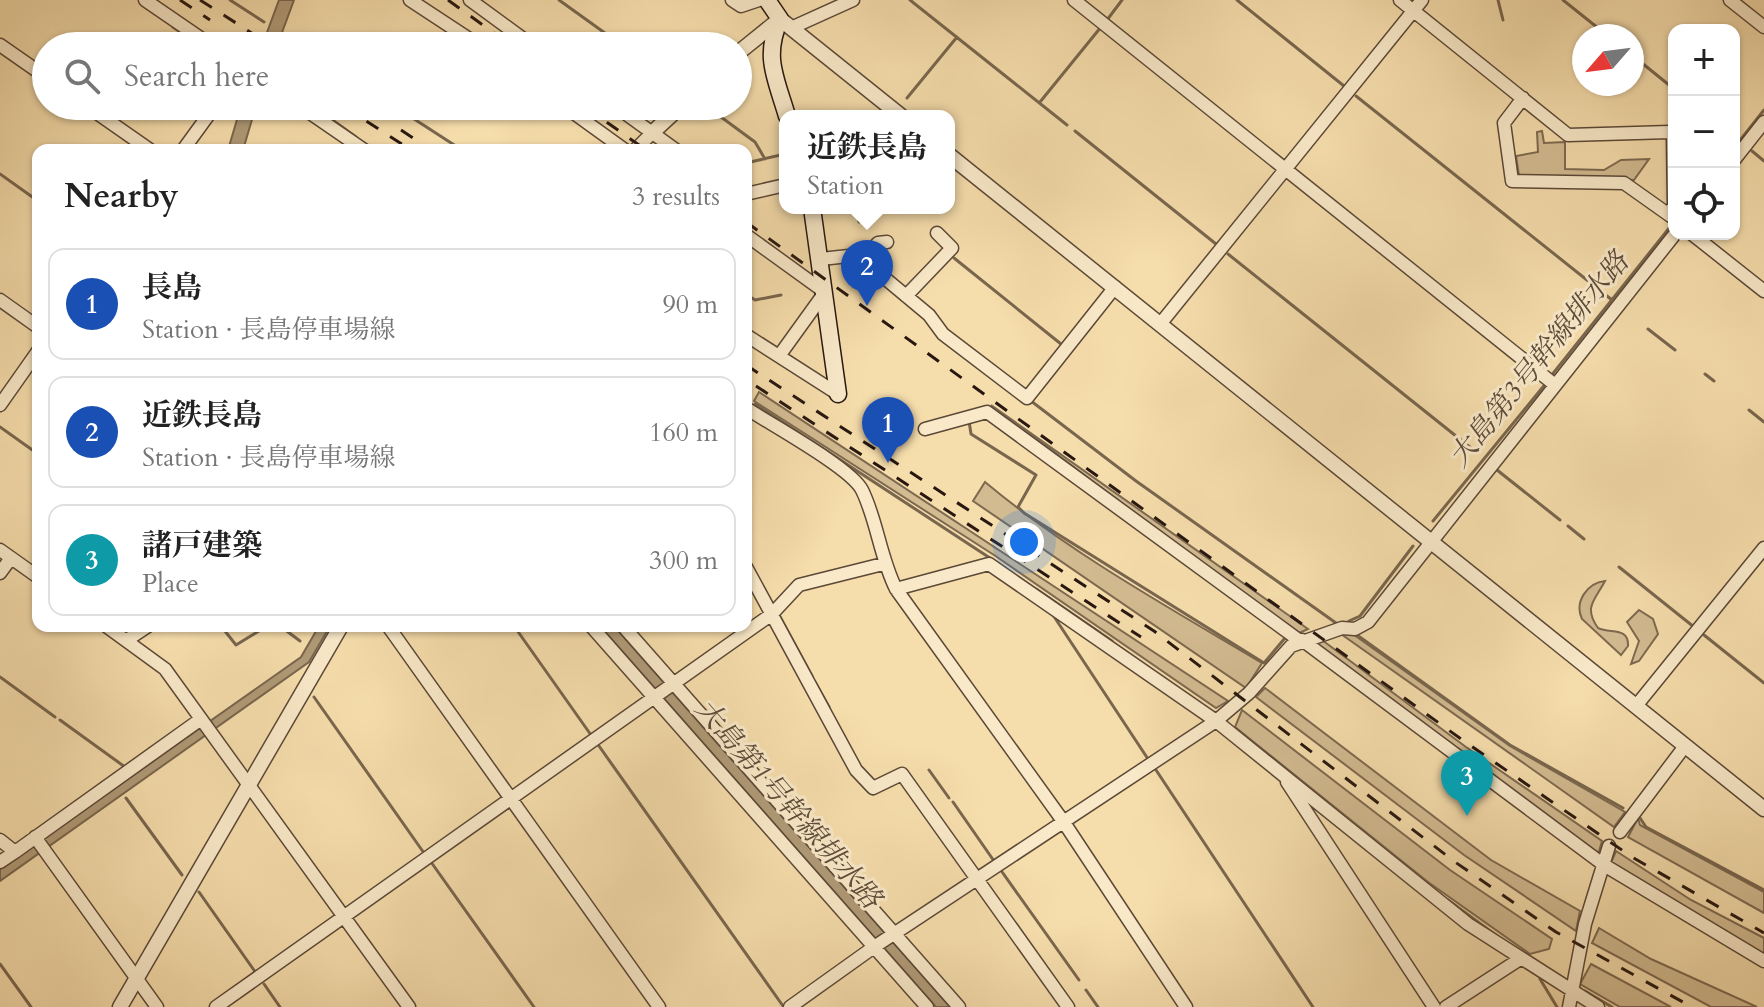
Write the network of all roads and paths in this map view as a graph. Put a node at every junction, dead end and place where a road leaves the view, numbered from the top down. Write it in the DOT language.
graph roads {
  1 [pos="145,0"];
  2 [pos="410,0"];
  3 [pos="470,0"];
  4 [pos="732,0"];
  5 [pos="759,0"];
  6 [pos="767,0"];
  7 [pos="853,0"];
  8 [pos="1074,0"];
  9 [pos="1400,0"];
  10 [pos="1422,0"];
  11 [pos="1730,0"];
  12 [pos="1414,11"];
  13 [pos="785,23"];
  14 [pos="1764,27"];
  15 [pos="192,32"];
  16 [pos="459,32"];
  17 [pos="514,32"];
  18 [pos="752,44"];
  19 [pos="0,45"];
  20 [pos="32,67"];
  21 [pos="1523,98"];
  22 [pos="785,110"];
  23 [pos="894,110"];
  24 [pos="107,120"];
  25 [pos="205,120"];
  26 [pos="320,120"];
  27 [pos="583,120"];
  28 [pos="634,120"];
  29 [pos="666,120"];
  30 [pos="1764,122"];
  31 [pos="652,133"];
  32 [pos="141,144"];
  33 [pos="187,144"];
  34 [pos="355,144"];
  35 [pos="617,144"];
  36 [pos="641,144"];
  37 [pos="668,144"];
  38 [pos="1740,152"];
  39 [pos="955,160"];
  40 [pos="1673,168"];
  41 [pos="1287,171"];
  42 [pos="779,186"];
  43 [pos="752,193"];
  44 [pos="813,214"];
  45 [pos="1668,214"];
  46 [pos="937,233"];
  47 [pos="752,240"];
  48 [pos="1670,240"];
  49 [pos="1700,240"];
  50 [pos="887,242"];
  51 [pos="857,255"];
  52 [pos="821,259"];
  53 [pos="1115,287"];
  54 [pos="1764,291"];
  55 [pos="822,292"];
  56 [pos="906,296"];
  57 [pos="0,300"];
  58 [pos="32,323"];
  59 [pos="1161,323"];
  60 [pos="752,339"];
  61 [pos="779,356"];
  62 [pos="32,360"];
  63 [pos="1550,381"];
  64 [pos="838,394"];
  65 [pos="0,405"];
  66 [pos="752,412"];
  67 [pos="925,429"];
  68 [pos="1430,541"];
  69 [pos="1763,550"];
  70 [pos="5,554"];
  71 [pos="883,564"];
  72 [pos="0,573"];
  73 [pos="32,573"];
  74 [pos="752,578"];
  75 [pos="896,589"];
  76 [pos="772,614"];
  77 [pos="752,628"];
  78 [pos="115,632"];
  79 [pos="139,632"];
  80 [pos="338,632"];
  81 [pos="392,632"];
  82 [pos="596,632"];
  83 [pos="628,632"];
  84 [pos="746,632"];
  85 [pos="127,640"];
  86 [pos="1301,640"];
  87 [pos="672,684"];
  88 [pos="655,696"];
  89 [pos="1636,706"];
  90 [pos="1216,721"];
  91 [pos="205,724"];
  92 [pos="1685,746"];
  93 [pos="1279,770"];
  94 [pos="250,783"];
  95 [pos="511,799"];
  96 [pos="1764,809"];
  97 [pos="1063,821"];
  98 [pos="1620,832"];
  99 [pos="0,840"];
  100 [pos="39,843"];
  101 [pos="1609,846"];
  102 [pos="15,852"];
  103 [pos="0,862"];
  104 [pos="1604,865"];
  105 [pos="977,881"];
  106 [pos="345,917"];
  107 [pos="893,934"];
  108 [pos="875,946"];
  109 [pos="1520,959"];
  110 [pos="1764,961"];
  111 [pos="137,979"];
  112 [pos="1572,992"];
  113 [pos="120,1007"];
  114 [pos="157,1007"];
  115 [pos="216,1007"];
  116 [pos="409,1007"];
  117 [pos="659,1007"];
  118 [pos="790,1007"];
  119 [pos="927,1007"];
  120 [pos="959,1007"];
  121 [pos="1068,1007"];
  122 [pos="1186,1007"];
  123 [pos="1434,1007"];
  124 [pos="1446,1007"];
  125 [pos="1569,1007"];
  126 [pos="1598,1007"];
  1 -- 15 [label="street"];
  2 -- 16 [label="street"];
  3 -- 17 [label="street"];
  4 -- 5 [label="street"];
  6 -- 13 [label="main road"];
  7 -- 13 [label="street"];
  8 -- 41 [label="street"];
  9 -- 12 [label="street"];
  10 -- 12 [label="street"];
  11 -- 14 [label="street"];
  12 -- 21 [label="street"];
  12 -- 41 [label="street"];
  13 -- 18 [label="street"];
  13 -- 22 [label="main road"];
  13 -- 23 [label="street"];
  19 -- 20 [label="street"];
  21 -- 40 [label="street"];
  21 -- 45 [label="street"];
  24 -- 32 [label="street"];
  25 -- 33 [label="street"];
  26 -- 34 [label="street"];
  27 -- 35 [label="street"];
  28 -- 31 [label="street"];
  29 -- 31 [label="street"];
  30 -- 38 [label="street"];
  31 -- 36 [label="street"];
  31 -- 37 [label="street"];
  39 -- 53 [label="street"];
  41 -- 59 [label="street"];
  41 -- 63 [label="street"];
  42 -- 43 [label="street"];
  44 -- 52 [label="main road"];
  46 -- 56 [label="street"];
  47 -- 55 [label="street"];
  48 -- 63 [label="street"];
  49 -- 54 [label="street"];
  50 -- 51 [label="street"];
  51 -- 52 [label="street"];
  51 -- 56 [label="street"];
  52 -- 55 [label="main road"];
  53 -- 56 [label="street"];
  53 -- 59 [label="street"];
  55 -- 61 [label="street"];
  55 -- 64 [label="main road"];
  57 -- 58 [label="street"];
  59 -- 68 [label="street"];
  60 -- 61 [label="street"];
  61 -- 64 [label="street"];
  62 -- 65 [label="street"];
  63 -- 68 [label="street"];
  66 -- 71 [label="street"];
  67 -- 86 [label="street"];
  68 -- 86 [label="street"];
  68 -- 89 [label="street"];
  69 -- 89 [label="street"];
  70 -- 72 [label="street"];
  70 -- 73 [label="street"];
  71 -- 75 [label="street"];
  71 -- 76 [label="street"];
  74 -- 76 [label="street"];
  75 -- 90 [label="street"];
  75 -- 97 [label="street"];
  76 -- 77 [label="street"];
  76 -- 105 [label="street"];
  78 -- 85 [label="street"];
  79 -- 85 [label="street"];
  80 -- 94 [label="street"];
  81 -- 95 [label="street"];
  82 -- 88 [label="street"];
  83 -- 87 [label="street"];
  84 -- 87 [label="street"];
  85 -- 91 [label="street"];
  86 -- 90 [label="street"];
  86 -- 104 [label="street"];
  87 -- 88 [label="street"];
  87 -- 107 [label="street"];
  88 -- 95 [label="street"];
  88 -- 108 [label="street"];
  89 -- 92 [label="street"];
  90 -- 93 [label="street"];
  90 -- 97 [label="street"];
  91 -- 94 [label="street"];
  91 -- 100 [label="street"];
  92 -- 96 [label="street"];
  92 -- 98 [label="street"];
  93 -- 109 [label="street"];
  93 -- 123 [label="street"];
  94 -- 106 [label="street"];
  94 -- 111 [label="street"];
  95 -- 106 [label="street"];
  95 -- 117 [label="street"];
  97 -- 105 [label="street"];
  97 -- 122 [label="street"];
  99 -- 102 [label="street"];
  100 -- 102 [label="street"];
  100 -- 111 [label="street"];
  101 -- 104 [label="street"];
  102 -- 103 [label="street"];
  104 -- 110 [label="street"];
  104 -- 112 [label="street"];
  105 -- 107 [label="street"];
  105 -- 121 [label="street"];
  106 -- 115 [label="street"];
  106 -- 116 [label="street"];
  107 -- 108 [label="street"];
  107 -- 120 [label="street"];
  108 -- 118 [label="street"];
  108 -- 119 [label="street"];
  109 -- 112 [label="street"];
  109 -- 124 [label="street"];
  111 -- 113 [label="street"];
  111 -- 114 [label="street"];
  112 -- 125 [label="street"];
  112 -- 126 [label="street"];
}
